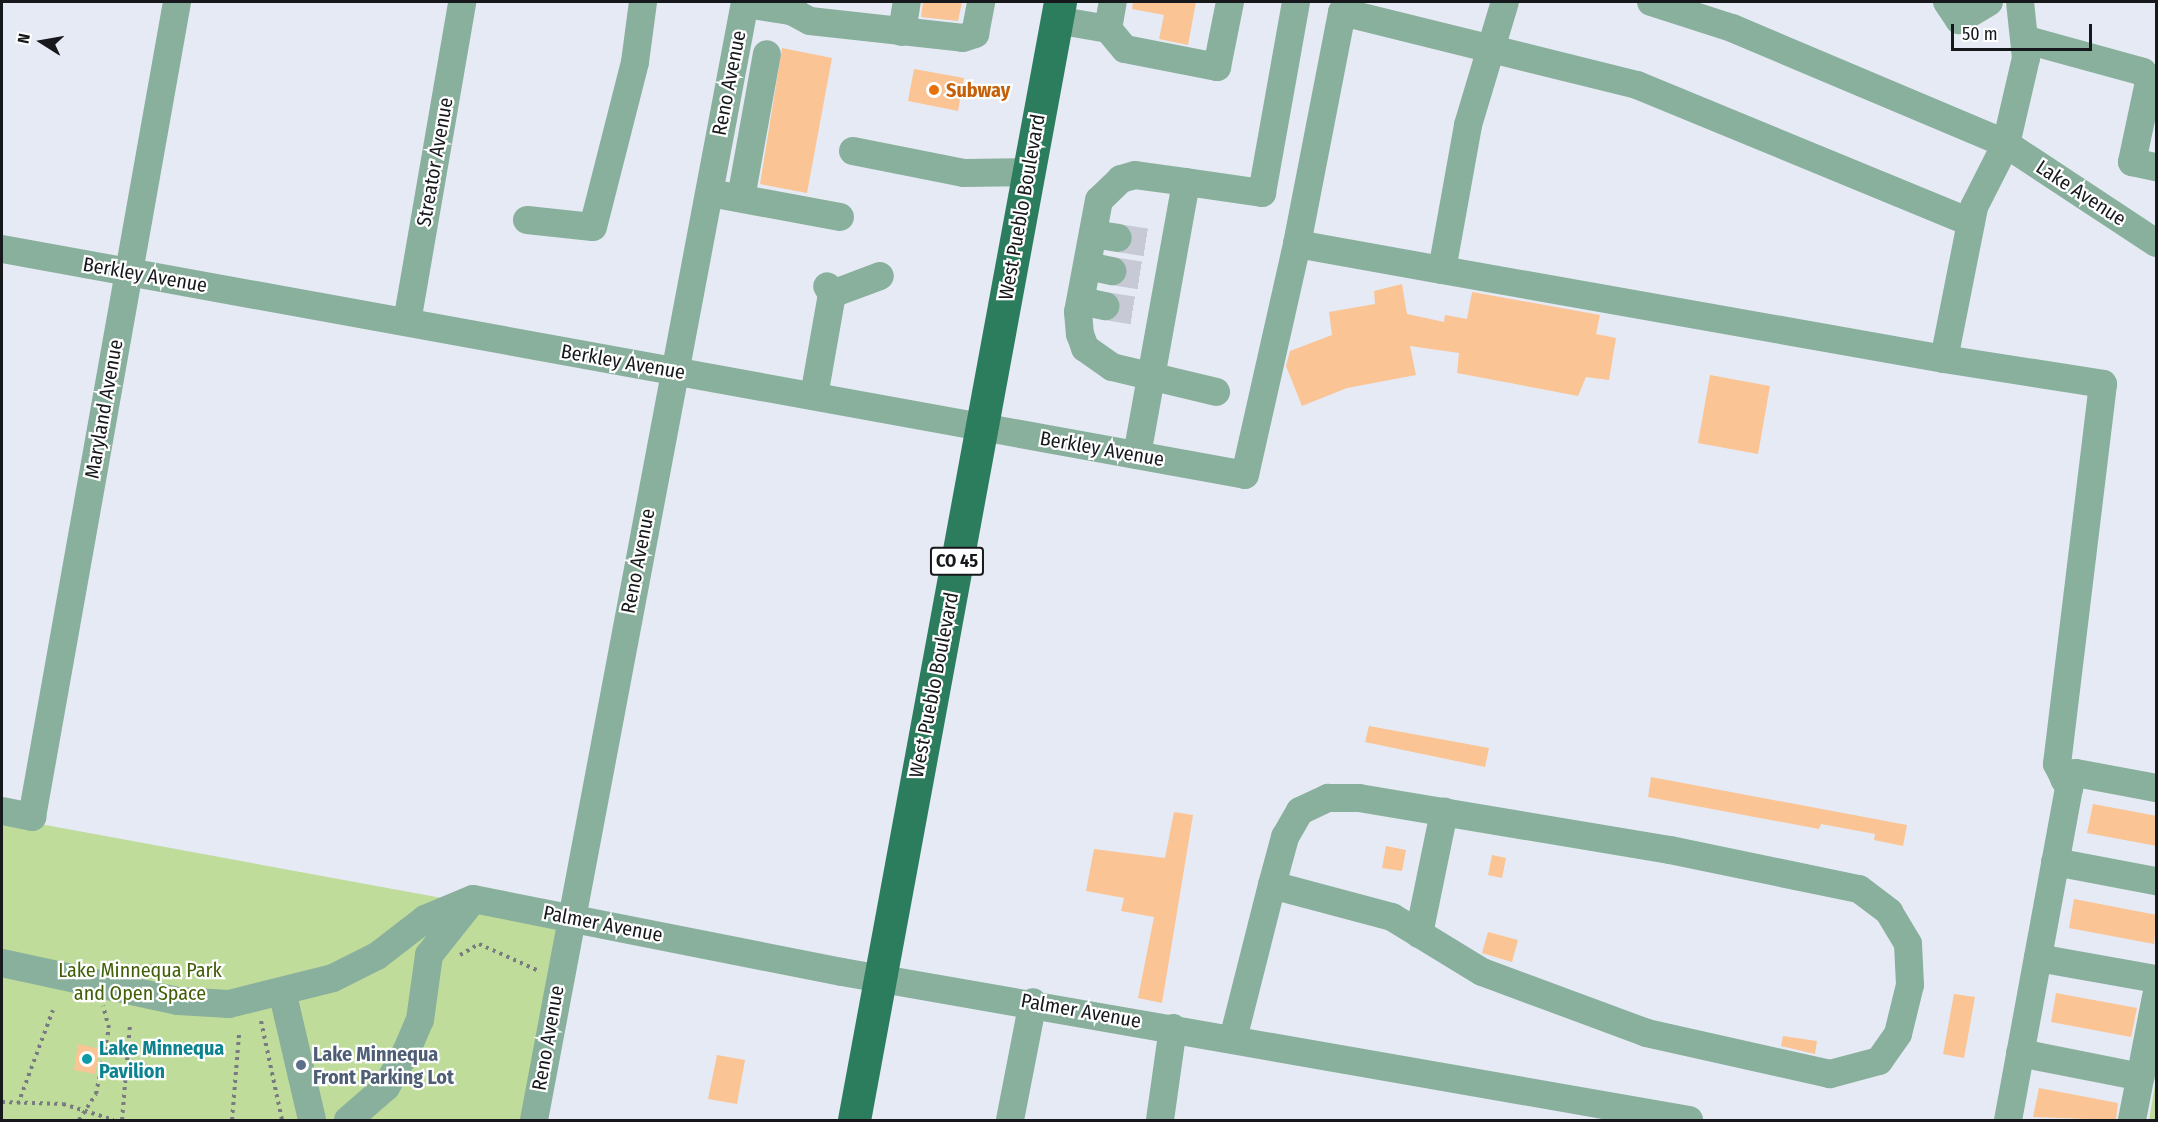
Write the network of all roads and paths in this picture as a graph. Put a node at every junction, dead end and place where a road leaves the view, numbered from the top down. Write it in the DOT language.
graph roads {
  1 [pos="177,2"];
  2 [pos="462,2"];
  3 [pos="643,2"];
  4 [pos="907,2"];
  5 [pos="981,2"];
  6 [pos="1113,2"];
  7 [pos="1230,2"];
  8 [pos="1296,2"];
  9 [pos="1505,2"];
  10 [pos="1651,2"];
  11 [pos="1947,2"];
  12 [pos="1989,2"];
  13 [pos="2019,2"];
  14 [pos="745,3"];
  15 [pos="1057,8"];
  16 [pos="802,9"];
  17 [pos="1108,29"];
  18 [pos="902,32"];
  19 [pos="2027,40"];
  20 [pos="1490,45"];
  21 [pos="767,54"];
  22 [pos="2006,144"];
  23 [pos="853,151"];
  24 [pos="2157,167"];
  25 [pos="1029,172"];
  26 [pos="1186,182"];
  27 [pos="709,192"];
  28 [pos="741,198"];
  29 [pos="840,217"];
  30 [pos="527,220"];
  31 [pos="1971,223"];
  32 [pos="2157,243"];
  33 [pos="1297,244"];
  34 [pos="2,249"];
  35 [pos="1442,270"];
  36 [pos="129,272"];
  37 [pos="880,276"];
  38 [pos="407,322"];
  39 [pos="1944,360"];
  40 [pos="675,371"];
  41 [pos="1150,378"];
  42 [pos="1216,392"];
  43 [pos="814,396"];
  44 [pos="982,427"];
  45 [pos="1137,455"];
  46 [pos="2064,779"];
  47 [pos="2157,788"];
  48 [pos="2,811"];
  49 [pos="1444,812"];
  50 [pos="2055,862"];
  51 [pos="2157,881"];
  52 [pos="1272,885"];
  53 [pos="473,900"];
  54 [pos="570,917"];
  55 [pos="1419,934"];
  56 [pos="2038,958"];
  57 [pos="2,963"];
  58 [pos="454,963"];
  59 [pos="880,975"];
  60 [pos="2157,979"];
  61 [pos="559,981"];
  62 [pos="107,986"];
  63 [pos="283,994"];
  64 [pos="2157,996"];
  65 [pos="1033,1002"];
  66 [pos="53,1010"];
  67 [pos="261,1021"];
  68 [pos="130,1024"];
  69 [pos="1173,1028"];
  70 [pos="239,1034"];
  71 [pos="1233,1039"];
  72 [pos="2020,1053"];
  73 [pos="2141,1077"];
  74 [pos="2,1102"];
  75 [pos="18,1104"];
  76 [pos="85,1108"];
  77 [pos="79,1120"];
  78 [pos="114,1120"];
  79 [pos="122,1120"];
  80 [pos="232,1120"];
  81 [pos="282,1120"];
  82 [pos="312,1120"];
  83 [pos="348,1120"];
  84 [pos="534,1120"];
  85 [pos="854,1120"];
  86 [pos="1010,1120"];
  87 [pos="1160,1120"];
  88 [pos="1689,1120"];
  89 [pos="2008,1120"];
  90 [pos="2132,1120"];
  1 -- 36 [label="street, Maryland Avenue"];
  2 -- 38 [label="street, Streator Avenue"];
  3 -- 30 [label="street"];
  4 -- 18 [label="street"];
  5 -- 18 [label="street"];
  6 -- 17 [label="street"];
  7 -- 17 [label="street"];
  8 -- 26 [label="street"];
  9 -- 20 [label="street"];
  10 -- 22 [label="street, Lake Avenue"];
  11 -- 12 [label="street"];
  13 -- 19 [label="street"];
  14 -- 16 [label="street"];
  14 -- 27 [label="street, Reno Avenue"];
  15 -- 17 [label="street"];
  15 -- 25 [label="main road, West Pueblo Boulevard / CO 45"];
  16 -- 18 [label="street"];
  19 -- 22 [label="street"];
  19 -- 24 [label="street"];
  20 -- 31 [label="street"];
  20 -- 33 [label="street"];
  20 -- 35 [label="street"];
  21 -- 28 [label="street"];
  22 -- 31 [label="street"];
  22 -- 32 [label="street, Lake Avenue"];
  23 -- 25 [label="street"];
  25 -- 44 [label="main road, West Pueblo Boulevard / CO 45"];
  26 -- 41 [label="street"];
  26 -- 41 [label="street"];
  27 -- 28 [label="street"];
  27 -- 40 [label="street, Reno Avenue"];
  28 -- 29 [label="street"];
  31 -- 39 [label="street"];
  33 -- 35 [label="street"];
  33 -- 45 [label="street, Berkley Avenue"];
  34 -- 36 [label="street, Berkley Avenue"];
  35 -- 39 [label="street"];
  36 -- 38 [label="street, Berkley Avenue"];
  36 -- 48 [label="street, Maryland Avenue"];
  37 -- 43 [label="street"];
  38 -- 40 [label="street, Berkley Avenue"];
  39 -- 46 [label="street"];
  40 -- 43 [label="street, Berkley Avenue"];
  40 -- 54 [label="street, Reno Avenue"];
  41 -- 42 [label="street"];
  41 -- 45 [label="street"];
  43 -- 44 [label="street, Berkley Avenue"];
  44 -- 45 [label="street, Berkley Avenue"];
  44 -- 59 [label="main road, West Pueblo Boulevard / CO 45"];
  46 -- 47 [label="street"];
  46 -- 50 [label="street"];
  49 -- 52 [label="street"];
  49 -- 55 [label="street"];
  49 -- 55 [label="street"];
  50 -- 51 [label="street"];
  50 -- 56 [label="street"];
  52 -- 55 [label="street"];
  52 -- 71 [label="street"];
  53 -- 54 [label="street, Palmer Avenue"];
  53 -- 63 [label="street"];
  53 -- 83 [label="street"];
  54 -- 59 [label="street, Palmer Avenue"];
  54 -- 61 [label="street, Reno Avenue"];
  56 -- 60 [label="street"];
  56 -- 72 [label="street"];
  57 -- 62 [label="street"];
  58 -- 61 [label="path"];
  59 -- 65 [label="street, Palmer Avenue"];
  59 -- 85 [label="main road, West Pueblo Boulevard / CO 45"];
  61 -- 84 [label="street, Reno Avenue"];
  62 -- 63 [label="street"];
  62 -- 76 [label="path"];
  63 -- 82 [label="street"];
  64 -- 73 [label="street"];
  65 -- 69 [label="street, Palmer Avenue"];
  65 -- 86 [label="street"];
  66 -- 75 [label="path"];
  67 -- 81 [label="path"];
  68 -- 79 [label="path"];
  69 -- 71 [label="street, Palmer Avenue"];
  69 -- 87 [label="street"];
  70 -- 80 [label="path"];
  71 -- 88 [label="street, Palmer Avenue"];
  72 -- 73 [label="street"];
  72 -- 89 [label="street"];
  73 -- 90 [label="street"];
  74 -- 75 [label="path"];
  75 -- 76 [label="path"];
  76 -- 77 [label="path"];
  76 -- 78 [label="path"];
}
